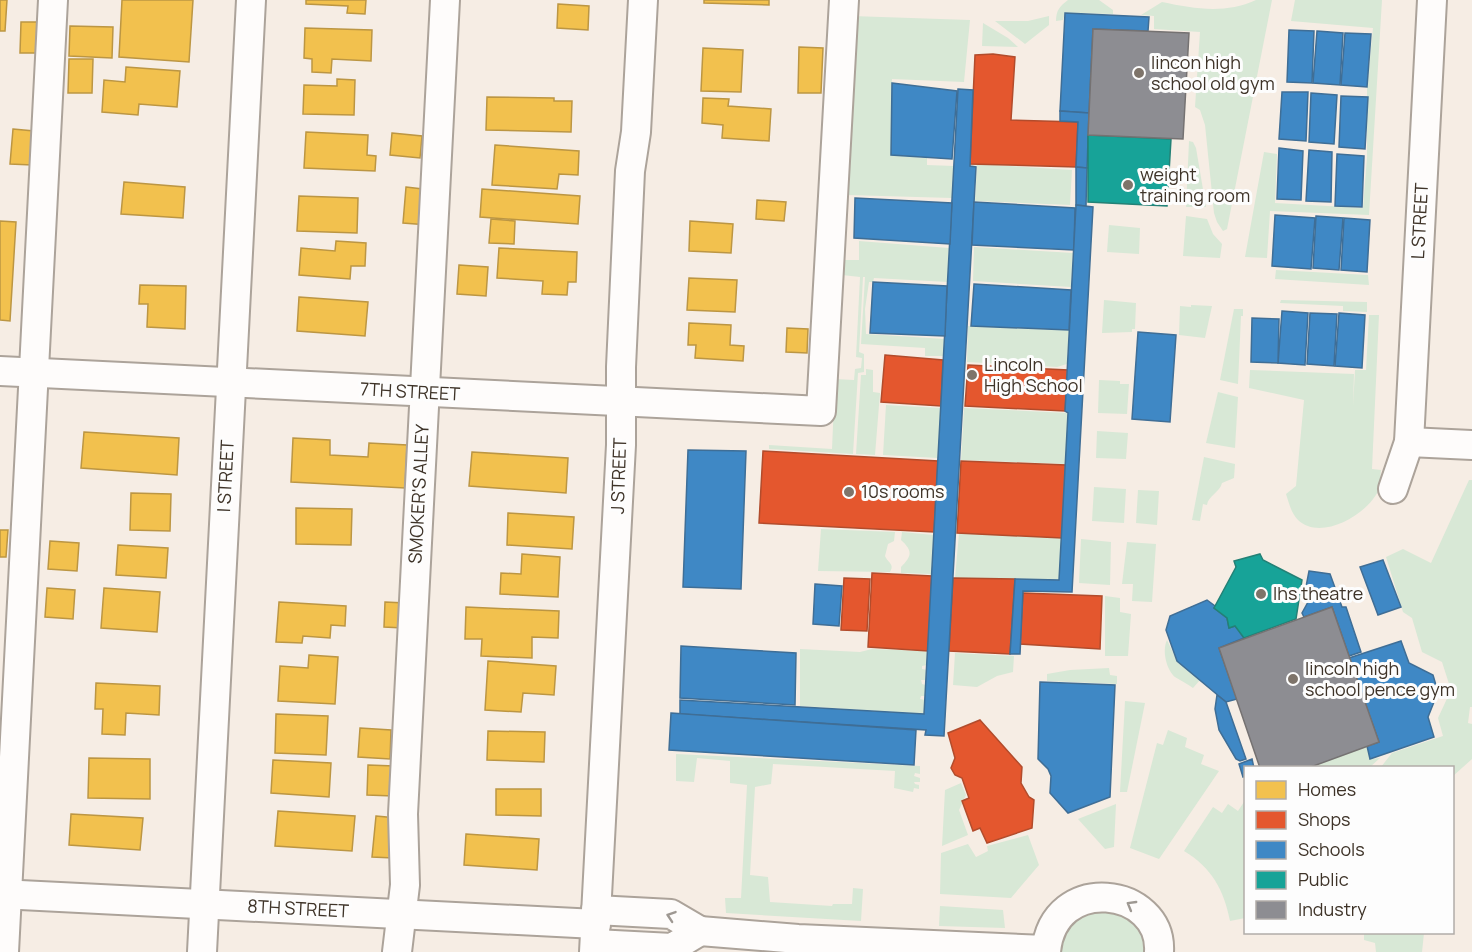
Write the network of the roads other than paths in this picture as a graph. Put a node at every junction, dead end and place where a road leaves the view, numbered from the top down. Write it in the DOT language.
graph roads {
  1 [pos="53,0"];
  2 [pos="251,0"];
  3 [pos="445,0"];
  4 [pos="643,0"];
  5 [pos="844,0"];
  6 [pos="1432,0"];
  7 [pos="0,371"];
  8 [pos="33,372"];
  9 [pos="231,383"];
  10 [pos="425,392"];
  11 [pos="621,401"];
  12 [pos="1409,442"];
  13 [pos="1472,445"];
  14 [pos="1393,489"];
  15 [pos="3,895"];
  16 [pos="205,904"];
  17 [pos="401,914"];
  18 [pos="595,932"];
  19 [pos="798,946"];
  20 [pos="1045,951"];
  21 [pos="4,952"];
  22 [pos="202,952"];
  23 [pos="397,952"];
  24 [pos="1159,952"];
  1 -- 8 [label="street"];
  2 -- 9 [label="street, I STREET"];
  3 -- 10 [label="street, SMOKER'S ALLEY"];
  4 -- 11 [label="street, J STREET"];
  5 -- 11 [label="street, 7TH STREET"];
  6 -- 12 [label="street, L STREET"];
  7 -- 8 [label="street, 7TH STREET"];
  8 -- 9 [label="street, 7TH STREET"];
  8 -- 15 [label="street"];
  9 -- 10 [label="street, 7TH STREET"];
  9 -- 16 [label="street, I STREET"];
  10 -- 11 [label="street, 7TH STREET"];
  10 -- 17 [label="street, SMOKER'S ALLEY"];
  11 -- 18 [label="street, J STREET"];
  12 -- 13 [label="street"];
  12 -- 14 [label="street, L STREET"];
  15 -- 16 [label="street, 8TH STREET"];
  15 -- 21 [label="street"];
  16 -- 17 [label="street, 8TH STREET"];
  16 -- 22 [label="street, I STREET"];
  17 -- 18 [label="street, 8TH STREET"];
  17 -- 23 [label="street, SMOKER'S ALLEY"];
  18 -- 19 [label="street, 8TH STREET"];
  19 -- 20 [label="street"];
  24 -- 20 [label="street, one-way"];
}
